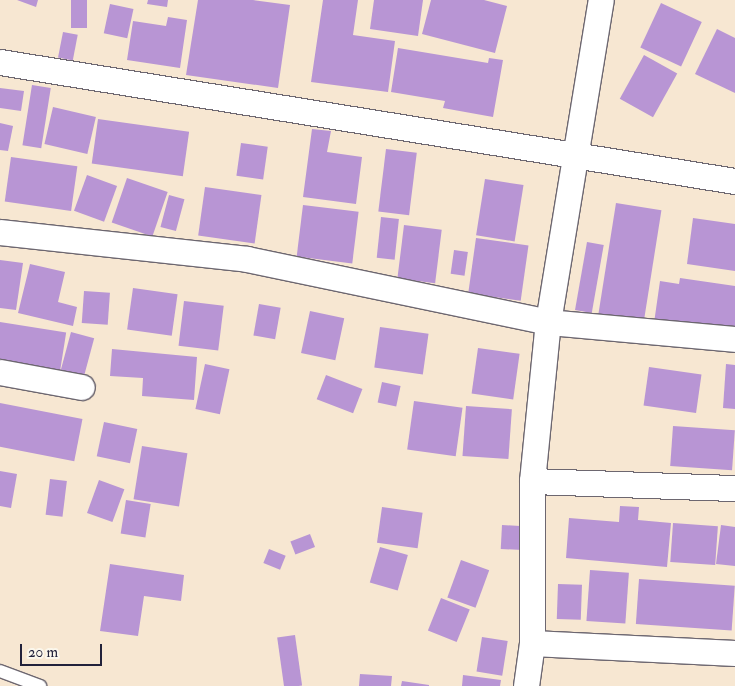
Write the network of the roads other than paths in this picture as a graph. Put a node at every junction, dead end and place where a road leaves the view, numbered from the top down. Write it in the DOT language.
graph roads {
  1 [pos="601,0"];
  2 [pos="0,62"];
  3 [pos="577,156"];
  4 [pos="735,181"];
  5 [pos="0,232"];
  6 [pos="548,322"];
  7 [pos="735,339"];
  8 [pos="0,372"];
  9 [pos="82,387"];
  10 [pos="532,481"];
  11 [pos="735,488"];
  12 [pos="532,643"];
  13 [pos="735,653"];
  14 [pos="0,671"];
  15 [pos="40,686"];
  16 [pos="526,686"];
  1 -- 3 [label="street"];
  2 -- 3 [label="street"];
  3 -- 4 [label="street"];
  3 -- 6 [label="street"];
  5 -- 6 [label="street"];
  6 -- 7 [label="street"];
  6 -- 10 [label="street"];
  8 -- 9 [label="street"];
  10 -- 11 [label="street"];
  10 -- 12 [label="street"];
  12 -- 13 [label="street"];
  12 -- 16 [label="street"];
  14 -- 15 [label="lane"];
}
